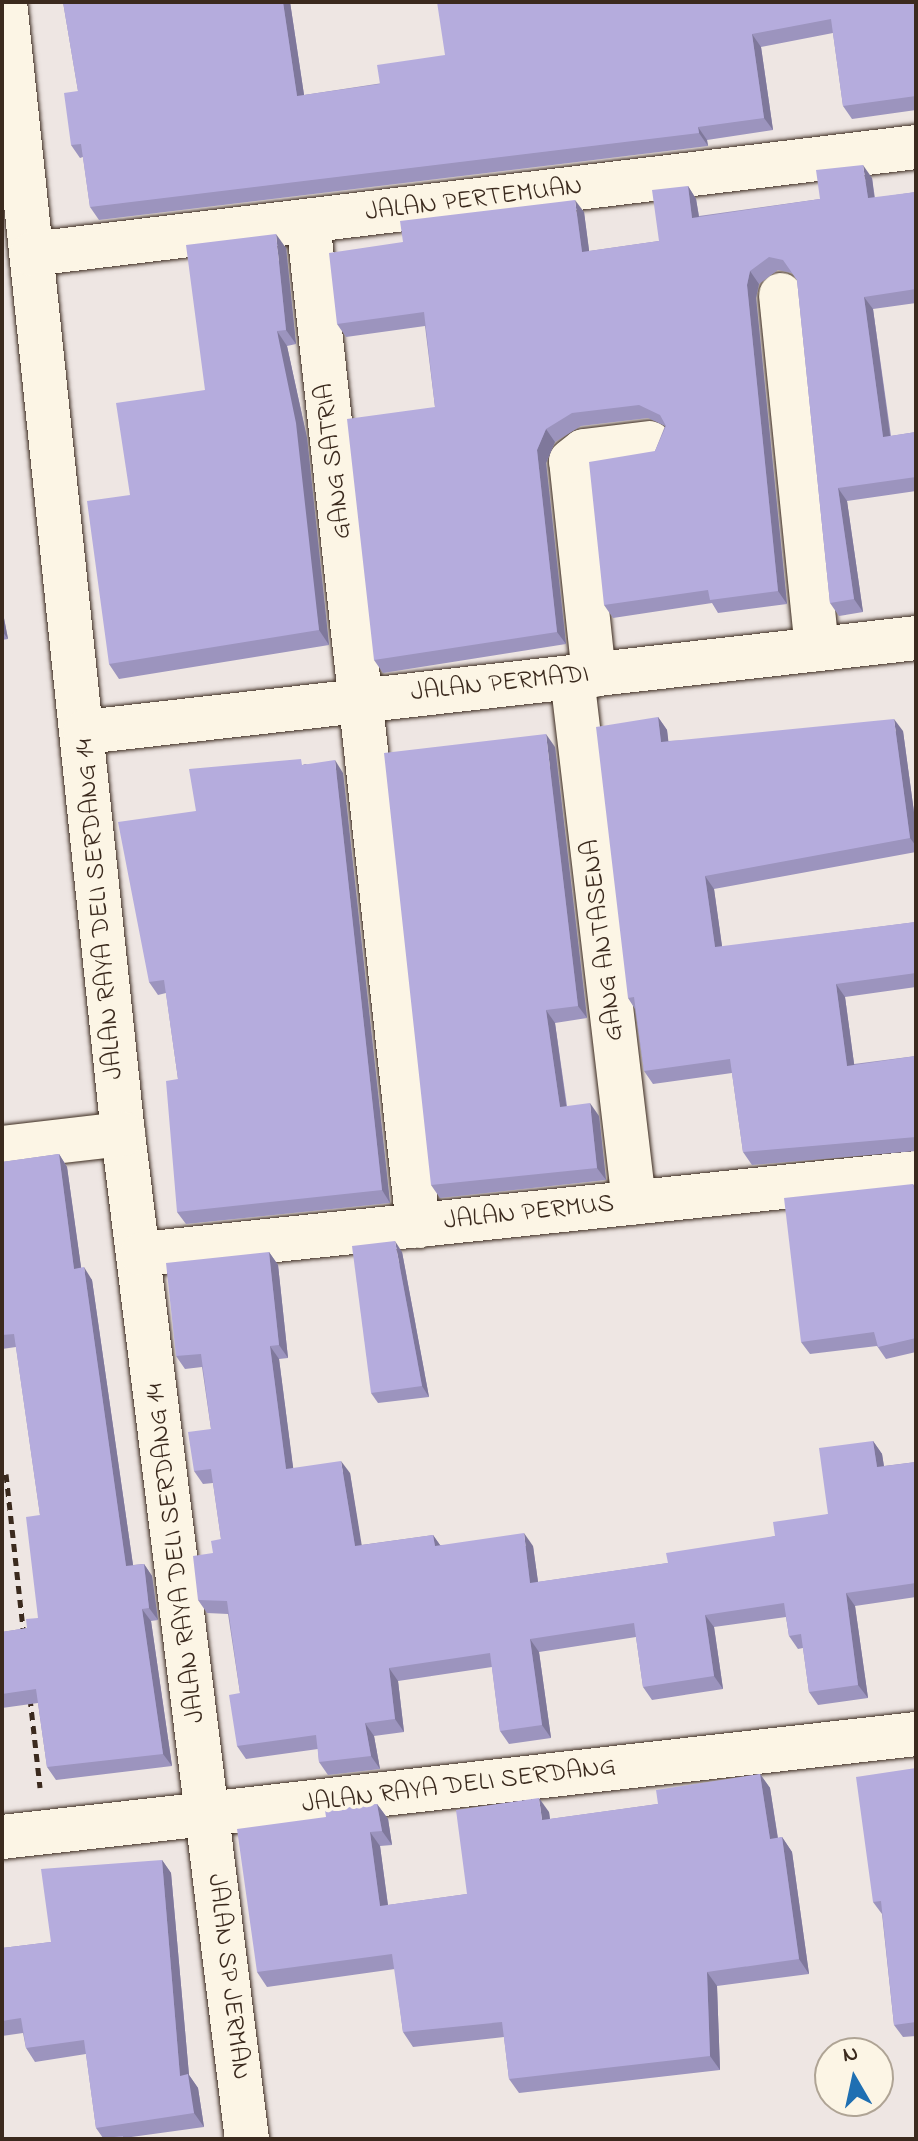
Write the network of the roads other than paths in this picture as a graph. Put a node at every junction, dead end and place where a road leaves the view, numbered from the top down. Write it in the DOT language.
graph roads {
  1 [pos="5,2"];
  2 [pos="916,147"];
  3 [pos="308,221"];
  4 [pos="32,254"];
  5 [pos="781,295"];
  6 [pos="650,443"];
  7 [pos="916,638"];
  8 [pos="817,649"];
  9 [pos="583,676"];
  10 [pos="363,701"];
  11 [pos="85,732"];
  12 [pos="123,1134"];
  13 [pos="2,1148"];
  14 [pos="916,1173"];
  15 [pos="634,1202"];
  16 [pos="418,1226"];
  17 [pos="142,1254"];
  18 [pos="916,1734"];
  19 [pos="207,1815"];
  20 [pos="2,1837"];
  21 [pos="247,2139"];
  1 -- 4 [label="street, JALAN RAYA DELI SERDANG 14"];
  2 -- 3 [label="street, JALAN PERTEMUAN"];
  3 -- 4 [label="street, JALAN PERTEMUAN"];
  3 -- 10 [label="street, GANG SATRIA"];
  4 -- 11 [label="street, JALAN RAYA DELI SERDANG 14"];
  5 -- 8 [label="street"];
  6 -- 9 [label="street, GANG ANTASENA"];
  7 -- 8 [label="street, JALAN PERMADI"];
  8 -- 9 [label="street, JALAN PERMADI"];
  9 -- 10 [label="street, JALAN PERMADI"];
  9 -- 15 [label="street, GANG ANTASENA"];
  10 -- 11 [label="street, JALAN PERMADI"];
  10 -- 16 [label="street, GANG SATRIA"];
  11 -- 12 [label="street, JALAN RAYA DELI SERDANG 14"];
  12 -- 13 [label="street"];
  12 -- 17 [label="street, JALAN RAYA DELI SERDANG 14"];
  14 -- 15 [label="street, JALAN PERMUS"];
  15 -- 16 [label="street, JALAN PERMUS"];
  16 -- 17 [label="street, JALAN PERMUS"];
  17 -- 19 [label="street, JALAN RAYA DELI SERDANG 14"];
  18 -- 19 [label="street, JALAN RAYA DELI SERDANG"];
  19 -- 20 [label="street, JALAN RAYA DELI SERDANG"];
  19 -- 21 [label="street, JALAN SP JERMAN"];
}
